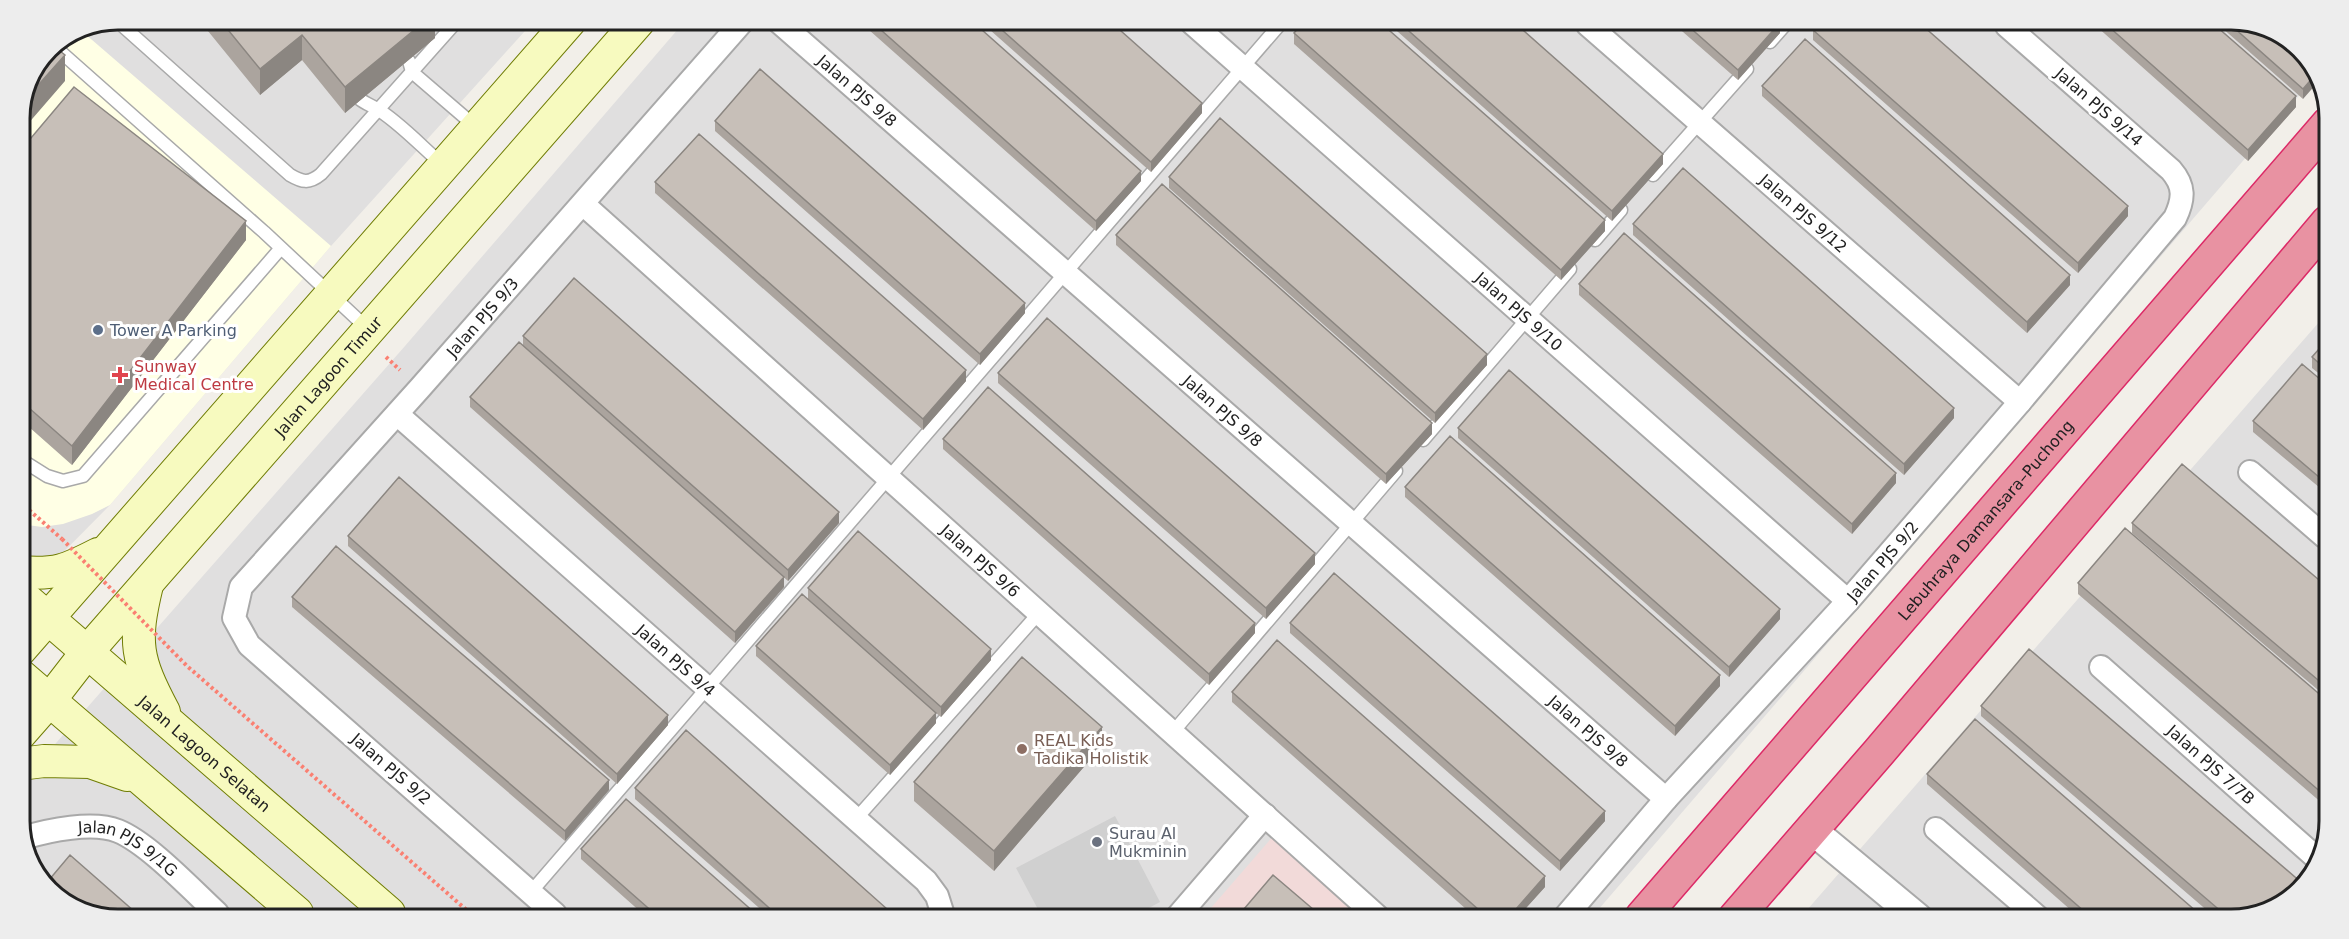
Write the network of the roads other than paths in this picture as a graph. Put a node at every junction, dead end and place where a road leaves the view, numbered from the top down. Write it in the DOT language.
graph roads {
  1 [pos="127,30"];
  2 [pos="449,30"];
  3 [pos="562,30"];
  4 [pos="631,30"];
  5 [pos="735,30"];
  6 [pos="789,30"];
  7 [pos="1200,30"];
  8 [pos="1276,30"];
  9 [pos="1594,30"];
  10 [pos="1781,30"];
  11 [pos="2012,30"];
  12 [pos="386,41"];
  13 [pos="61,52"];
  14 [pos="1242,68"];
  15 [pos="354,70"];
  16 [pos="412,72"];
  17 [pos="378,109"];
  18 [pos="1700,122"];
  19 [pos="477,128"];
  20 [pos="2319,135"];
  21 [pos="444,166"];
  22 [pos="1644,184"];
  23 [pos="2183,192"];
  24 [pos="1629,202"];
  25 [pos="583,204"];
  26 [pos="2319,233"];
  27 [pos="281,248"];
  28 [pos="1066,273"];
  29 [pos="331,294"];
  30 [pos="1526,318"];
  31 [pos="366,333"];
  32 [pos="2020,402"];
  33 [pos="397,414"];
  34 [pos="30,465"];
  35 [pos="2250,472"];
  36 [pos="888,478"];
  37 [pos="1352,524"];
  38 [pos="2319,532"];
  39 [pos="106,550"];
  40 [pos="30,573"];
  41 [pos="148,581"];
  42 [pos="1848,601"];
  43 [pos="30,603"];
  44 [pos="1039,613"];
  45 [pos="47,618"];
  46 [pos="234,618"];
  47 [pos="30,638"];
  48 [pos="87,651"];
  49 [pos="2101,667"];
  50 [pos="30,684"];
  51 [pos="706,687"];
  52 [pos="50,701"];
  53 [pos="170,722"];
  54 [pos="30,723"];
  55 [pos="1173,732"];
  56 [pos="30,762"];
  57 [pos="145,781"];
  58 [pos="1666,799"];
  59 [pos="1265,815"];
  60 [pos="855,820"];
  61 [pos="1936,829"];
  62 [pos="1812,830"];
  63 [pos="32,835"];
  64 [pos="2312,854"];
  65 [pos="531,892"];
  66 [pos="213,909"];
  67 [pos="292,909"];
  68 [pos="384,909"];
  69 [pos="550,909"];
  70 [pos="941,909"];
  71 [pos="1184,909"];
  72 [pos="1369,909"];
  73 [pos="1572,909"];
  74 [pos="1650,909"];
  75 [pos="1743,909"];
  76 [pos="1907,909"];
  77 [pos="2028,909"];
  1 -- 17 [label="lane"];
  2 -- 16 [label="lane"];
  3 -- 19 [label="main road"];
  4 -- 31 [label="main road, Jalan Lagoon Timur"];
  5 -- 25 [label="street, Jalan PJS 9/3"];
  6 -- 28 [label="street, Jalan PJS 9/8"];
  7 -- 14 [label="street, Jalan PJS 9/10"];
  8 -- 14 [label="lane"];
  9 -- 18 [label="street, Jalan PJS 9/12"];
  10 -- 18 [label="lane"];
  11 -- 23 [label="street, Jalan PJS 9/14"];
  12 -- 16 [label="lane"];
  13 -- 27 [label="lane"];
  14 -- 28 [label="lane"];
  14 -- 30 [label="street, Jalan PJS 9/10"];
  15 -- 17 [label="lane"];
  16 -- 17 [label="lane"];
  16 -- 19 [label="lane"];
  17 -- 21 [label="lane"];
  18 -- 22 [label="lane"];
  18 -- 32 [label="street, Jalan PJS 9/12"];
  19 -- 21 [label="main road"];
  20 -- 74 [label="highway, Lebuhraya Damansara–Puchong"];
  21 -- 29 [label="main road"];
  23 -- 32 [label="street, Jalan PJS 9/2"];
  24 -- 30 [label="lane"];
  25 -- 33 [label="street, Jalan PJS 9/3"];
  25 -- 36 [label="street, Jalan PJS 9/6"];
  26 -- 62 [label="highway"];
  27 -- 29 [label="lane"];
  27 -- 34 [label="lane"];
  28 -- 36 [label="lane"];
  28 -- 37 [label="street, Jalan PJS 9/8"];
  29 -- 31 [label="lane"];
  29 -- 39 [label="main road"];
  30 -- 37 [label="lane"];
  30 -- 42 [label="street, Jalan PJS 9/10"];
  31 -- 41 [label="main road, Jalan Lagoon Timur"];
  32 -- 42 [label="street, Jalan PJS 9/2"];
  33 -- 46 [label="street, Jalan PJS 9/3"];
  33 -- 51 [label="street, Jalan PJS 9/4"];
  35 -- 38 [label="street"];
  36 -- 44 [label="street, Jalan PJS 9/6"];
  36 -- 51 [label="lane"];
  37 -- 55 [label="lane"];
  37 -- 58 [label="street, Jalan PJS 9/8"];
  39 -- 40 [label="main road"];
  39 -- 45 [label="main road"];
  41 -- 48 [label="main road, Jalan Lagoon Timur"];
  41 -- 53 [label="main road"];
  42 -- 58 [label="street, Jalan PJS 9/2"];
  43 -- 45 [label="main road, Jalan Lagoon Selatan"];
  44 -- 55 [label="street, Jalan PJS 9/6"];
  44 -- 60 [label="lane"];
  45 -- 47 [label="main road"];
  45 -- 48 [label="main road, Jalan Lagoon Selatan"];
  46 -- 65 [label="street, Jalan PJS 9/2"];
  48 -- 52 [label="main road, Jalan Lagoon Timur"];
  48 -- 53 [label="main road, Jalan Lagoon Selatan"];
  49 -- 64 [label="street, Jalan PJS 7/7B"];
  50 -- 52 [label="main road"];
  51 -- 60 [label="street, Jalan PJS 9/4"];
  51 -- 65 [label="lane"];
  52 -- 54 [label="main road, Jalan Lagoon Timur"];
  52 -- 57 [label="main road"];
  53 -- 68 [label="main road, Jalan Lagoon Selatan"];
  55 -- 59 [label="street, Jalan PJS 9/6"];
  56 -- 57 [label="main road"];
  57 -- 67 [label="main road"];
  58 -- 73 [label="street, Jalan PJS 9/2"];
  59 -- 71 [label="street"];
  59 -- 72 [label="street, Jalan PJS 9/6"];
  60 -- 70 [label="street, Jalan PJS 9/4"];
  61 -- 77 [label="street"];
  62 -- 75 [label="highway"];
  62 -- 76 [label="street"];
  63 -- 66 [label="street, Jalan PJS 9/1G"];
  65 -- 69 [label="street, Jalan PJS 9/2"];
}
